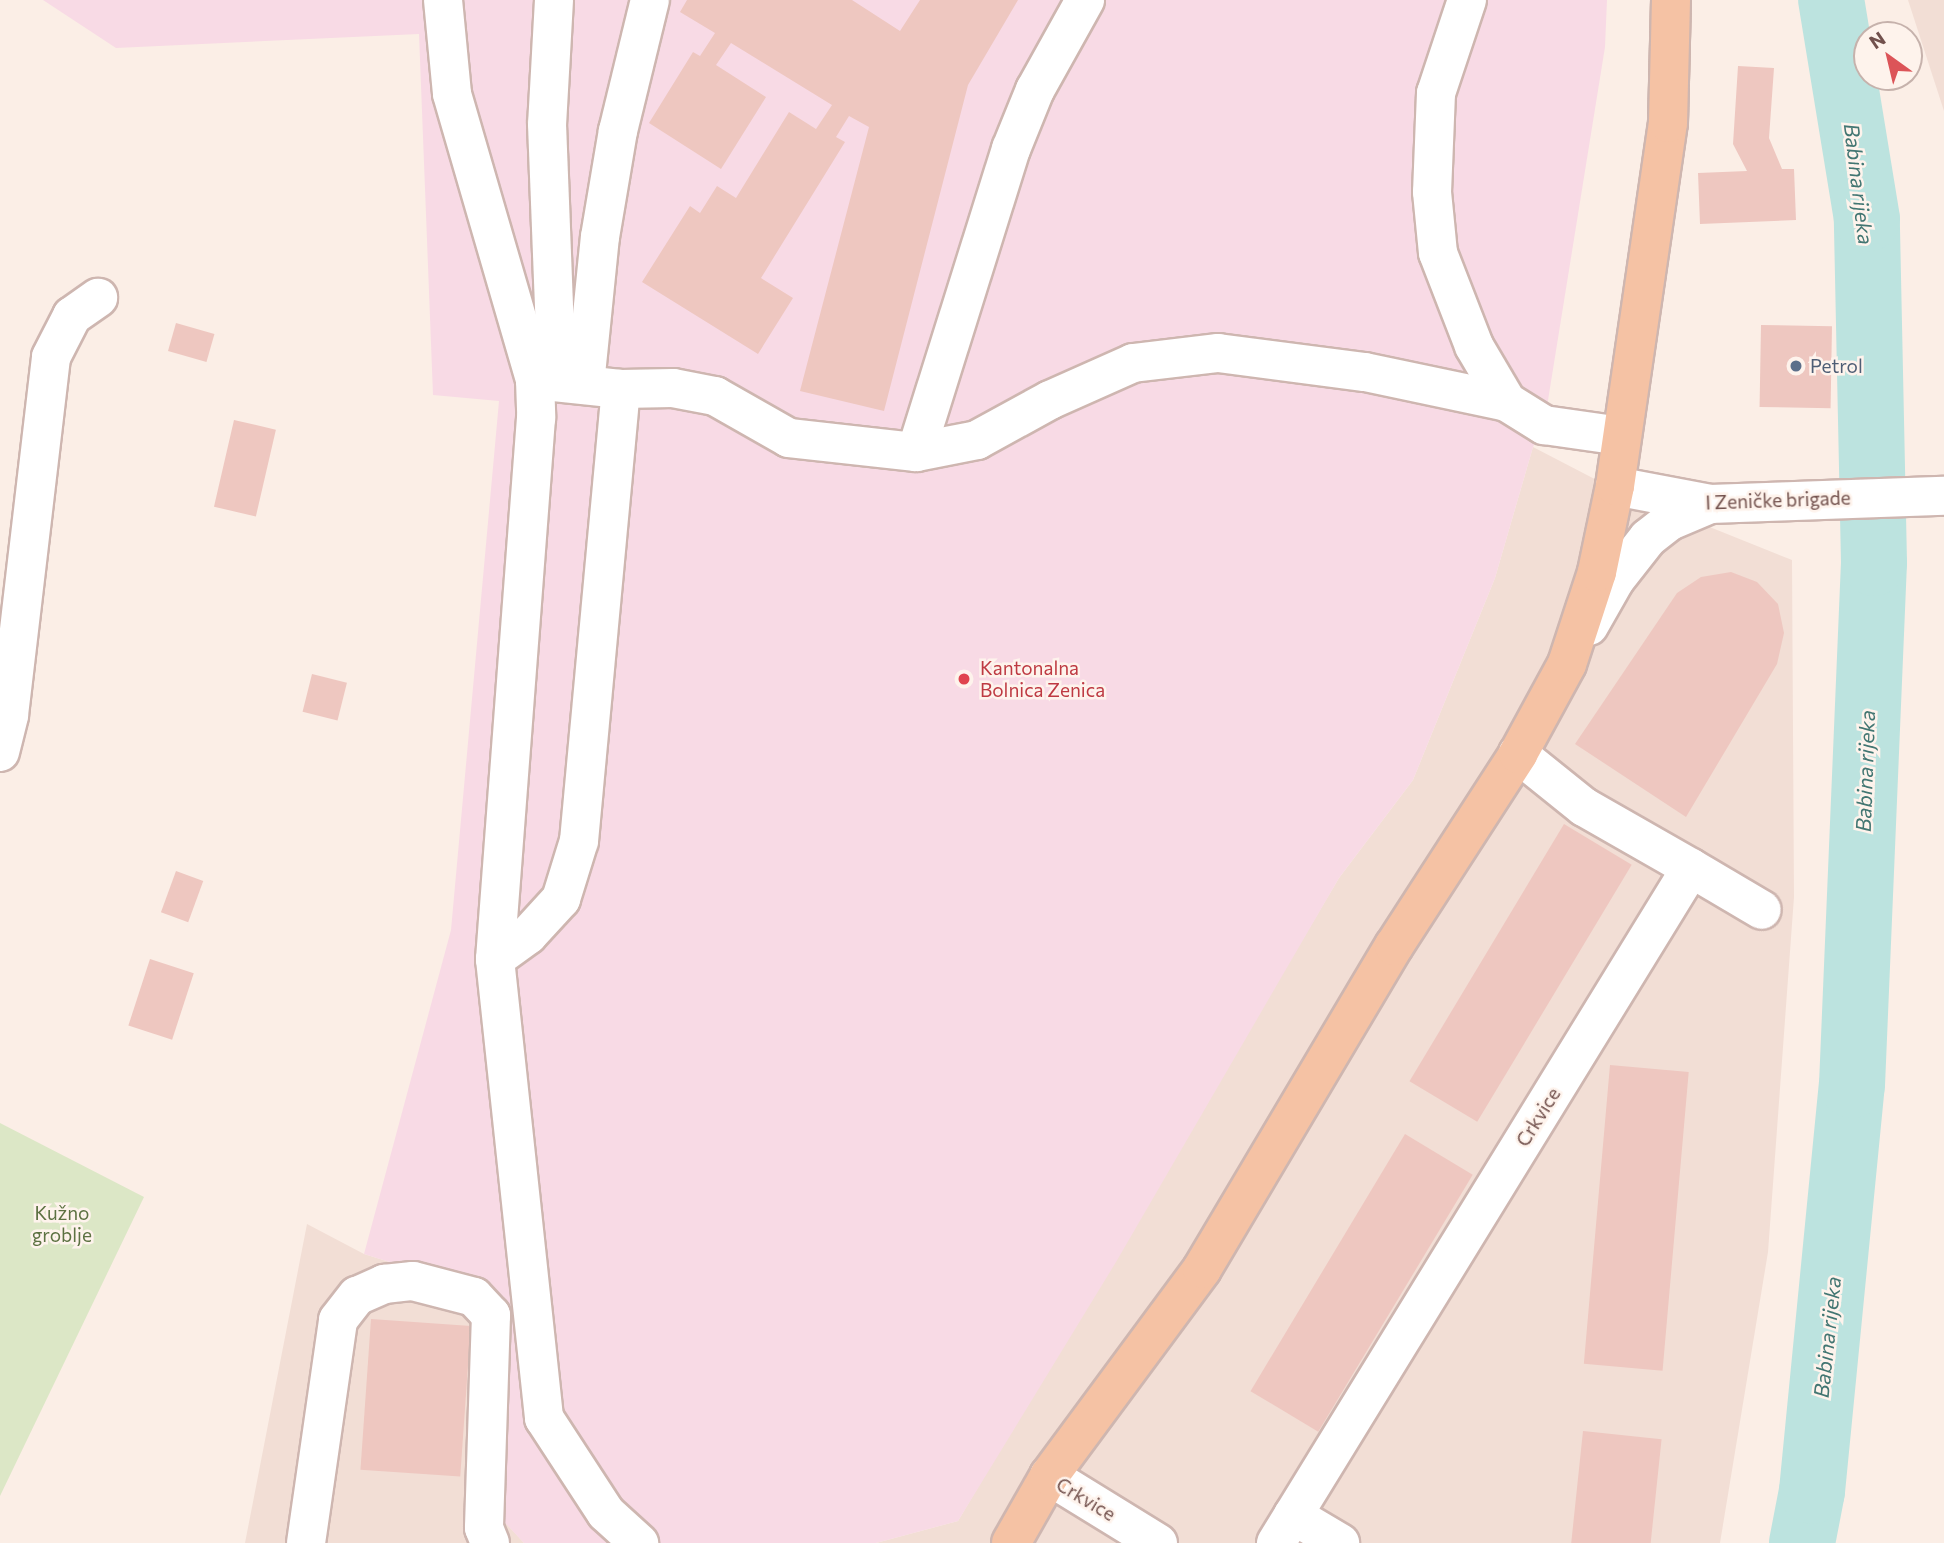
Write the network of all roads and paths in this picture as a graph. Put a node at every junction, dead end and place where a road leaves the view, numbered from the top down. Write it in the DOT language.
graph roads {
  1 [pos="443,0"];
  2 [pos="554,0"];
  3 [pos="650,0"];
  4 [pos="1085,0"];
  5 [pos="1467,0"];
  6 [pos="1671,0"];
  7 [pos="98,298"];
  8 [pos="575,384"];
  9 [pos="1507,402"];
  10 [pos="1621,436"];
  11 [pos="916,452"];
  12 [pos="1615,486"];
  13 [pos="1944,496"];
  14 [pos="1710,504"];
  15 [pos="1567,664"];
  16 [pos="0,752"];
  17 [pos="1518,754"];
  18 [pos="1691,868"];
  19 [pos="1762,910"];
  20 [pos="495,960"];
  21 [pos="1049,1476"];
  22 [pos="1284,1529"];
  23 [pos="306,1543"];
  24 [pos="490,1543"];
  25 [pos="639,1543"];
  26 [pos="1011,1543"];
  27 [pos="1158,1543"];
  28 [pos="1340,1543"];
  1 -- 8 [label="street"];
  2 -- 8 [label="street"];
  3 -- 8 [label="street"];
  4 -- 11 [label="street"];
  5 -- 9 [label="street"];
  6 -- 10 [label="main road"];
  7 -- 16 [label="street"];
  8 -- 11 [label="street"];
  8 -- 20 [label="street"];
  8 -- 20 [label="street"];
  9 -- 10 [label="street"];
  9 -- 11 [label="street"];
  10 -- 12 [label="main road"];
  12 -- 14 [label="street, I Zeničke brigade"];
  12 -- 15 [label="main road"];
  13 -- 14 [label="street, I Zeničke brigade"];
  14 -- 15 [label="street"];
  15 -- 17 [label="main road"];
  17 -- 18 [label="street"];
  17 -- 21 [label="main road"];
  18 -- 19 [label="street"];
  18 -- 22 [label="street, Crkvice"];
  20 -- 25 [label="street"];
  21 -- 26 [label="main road"];
  21 -- 27 [label="street, Crkvice"];
  22 -- 28 [label="street"];
  23 -- 24 [label="street"];
}
